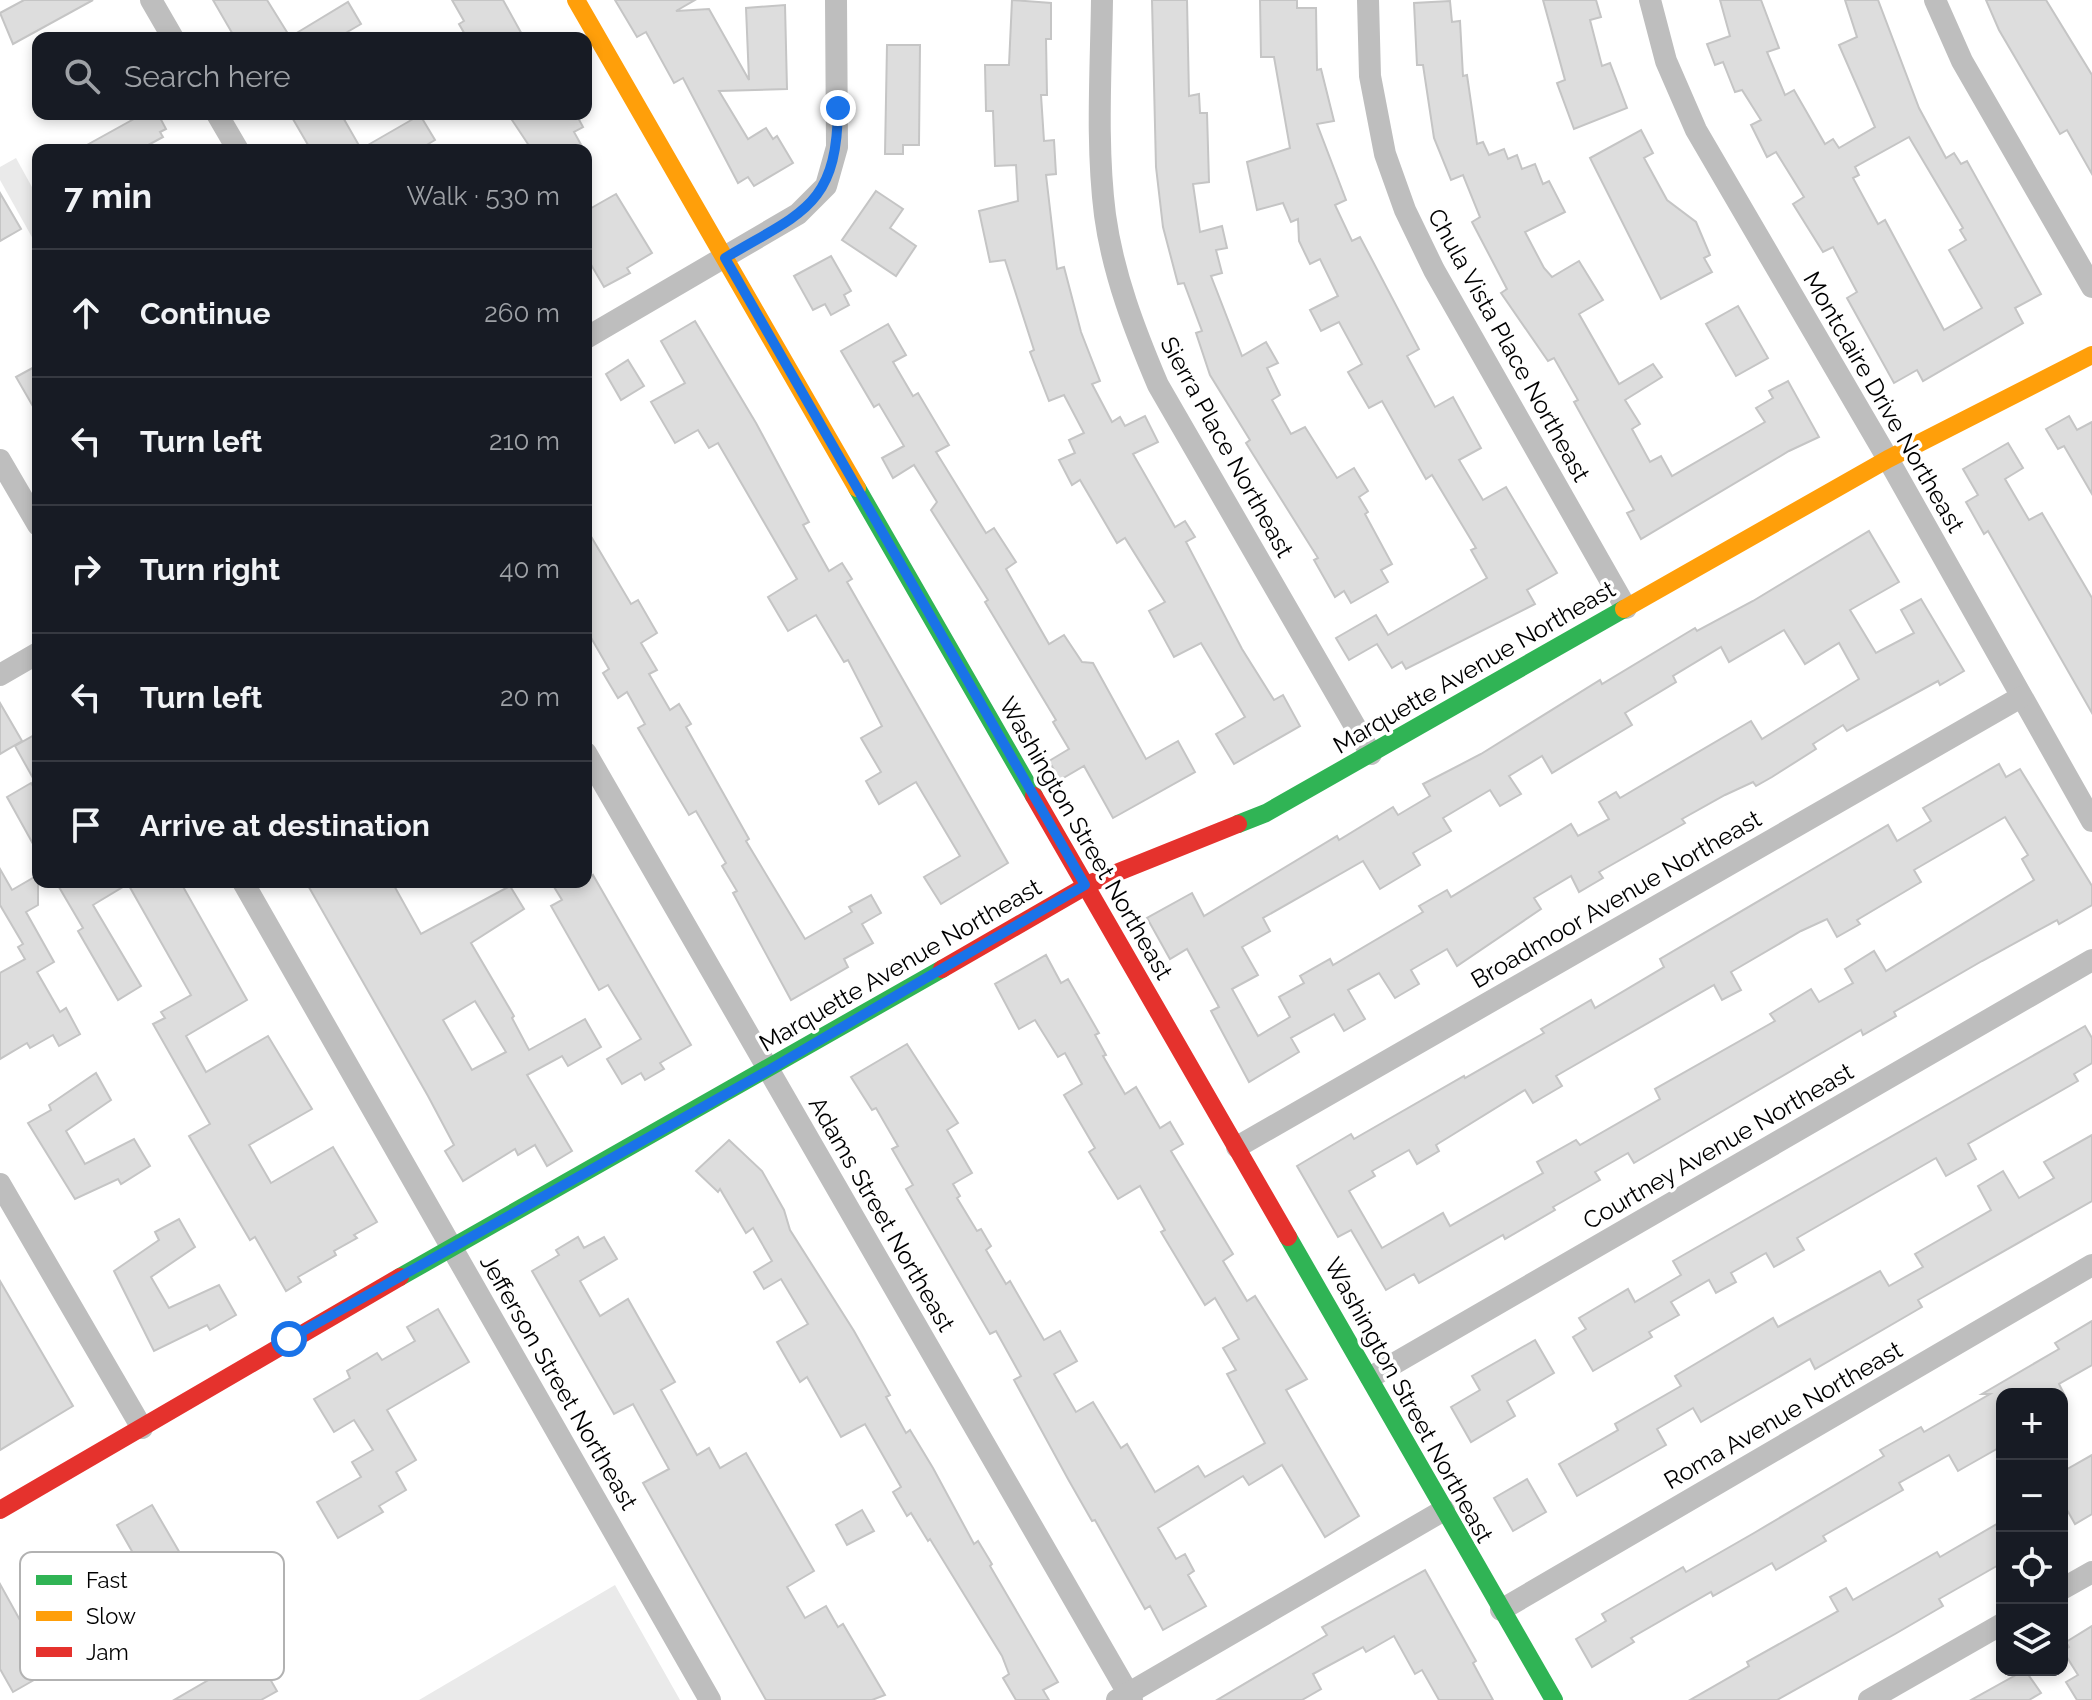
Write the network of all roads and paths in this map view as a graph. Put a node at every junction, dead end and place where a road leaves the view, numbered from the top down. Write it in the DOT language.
graph roads {
  1 [pos="151,0"];
  2 [pos="576,0"];
  3 [pos="836,0"];
  4 [pos="1102,0"];
  5 [pos="1368,0"];
  6 [pos="1650,0"];
  7 [pos="1935,0"];
  8 [pos="170,32"];
  9 [pos="220,120"];
  10 [pos="234,144"];
  11 [pos="725,258"];
  12 [pos="2092,287"];
  13 [pos="592,335"];
  14 [pos="2092,355"];
  15 [pos="1888,459"];
  16 [pos="0,460"];
  17 [pos="32,515"];
  18 [pos="1626,608"];
  19 [pos="32,656"];
  20 [pos="0,675"];
  21 [pos="2021,697"];
  22 [pos="1371,754"];
  23 [pos="592,763"];
  24 [pos="2092,821"];
  25 [pos="1085,885"];
  26 [pos="246,888"];
  27 [pos="2092,960"];
  28 [pos="769,1070"];
  29 [pos="1237,1147"];
  30 [pos="0,1184"];
  31 [pos="452,1247"];
  32 [pos="2092,1265"];
  33 [pos="1371,1377"];
  34 [pos="142,1428"];
  35 [pos="0,1510"];
  36 [pos="1444,1510"];
  37 [pos="2092,1572"];
  38 [pos="2068,1586"];
  39 [pos="1501,1610"];
  40 [pos="1996,1627"];
  41 [pos="1126,1698"];
  42 [pos="710,1700"];
  43 [pos="1554,1700"];
  44 [pos="1869,1700"];
  1 -- 8 [label="street"];
  2 -- 11 [label="street, Washington Street Northeast"];
  3 -- 11 [label="street"];
  4 -- 22 [label="street, Sierra Place Northeast"];
  5 -- 18 [label="street, Chula Vista Place Northeast"];
  6 -- 15 [label="street, Montclaire Drive Northeast"];
  7 -- 12 [label="street"];
  9 -- 10 [label="street"];
  11 -- 13 [label="street"];
  11 -- 25 [label="street, Washington Street Northeast"];
  14 -- 15 [label="street, Marquette Avenue Northeast"];
  15 -- 18 [label="street, Marquette Avenue Northeast"];
  15 -- 21 [label="street, Montclaire Drive Northeast"];
  16 -- 17 [label="street"];
  18 -- 22 [label="street, Marquette Avenue Northeast"];
  19 -- 20 [label="street"];
  21 -- 24 [label="street, Montclaire Drive Northeast"];
  21 -- 29 [label="street, Broadmoor Avenue Northeast"];
  22 -- 25 [label="street, Marquette Avenue Northeast"];
  23 -- 28 [label="street, Adams Street Northeast"];
  25 -- 28 [label="street, Marquette Avenue Northeast"];
  25 -- 29 [label="street, Washington Street Northeast"];
  26 -- 31 [label="street, Jefferson Street Northeast"];
  27 -- 33 [label="street, Courtney Avenue Northeast"];
  28 -- 31 [label="street, Marquette Avenue Northeast"];
  28 -- 41 [label="street, Adams Street Northeast"];
  29 -- 33 [label="street, Washington Street Northeast"];
  30 -- 34 [label="street"];
  31 -- 34 [label="street, Marquette Avenue Northeast"];
  31 -- 42 [label="street, Jefferson Street Northeast"];
  32 -- 39 [label="street, Roma Avenue Northeast"];
  33 -- 36 [label="street, Washington Street Northeast"];
  34 -- 35 [label="street, Marquette Avenue Northeast"];
  36 -- 39 [label="street, Washington Street Northeast"];
  36 -- 41 [label="street"];
  37 -- 38 [label="street"];
  39 -- 43 [label="street, Washington Street Northeast"];
  40 -- 44 [label="street"];
}
